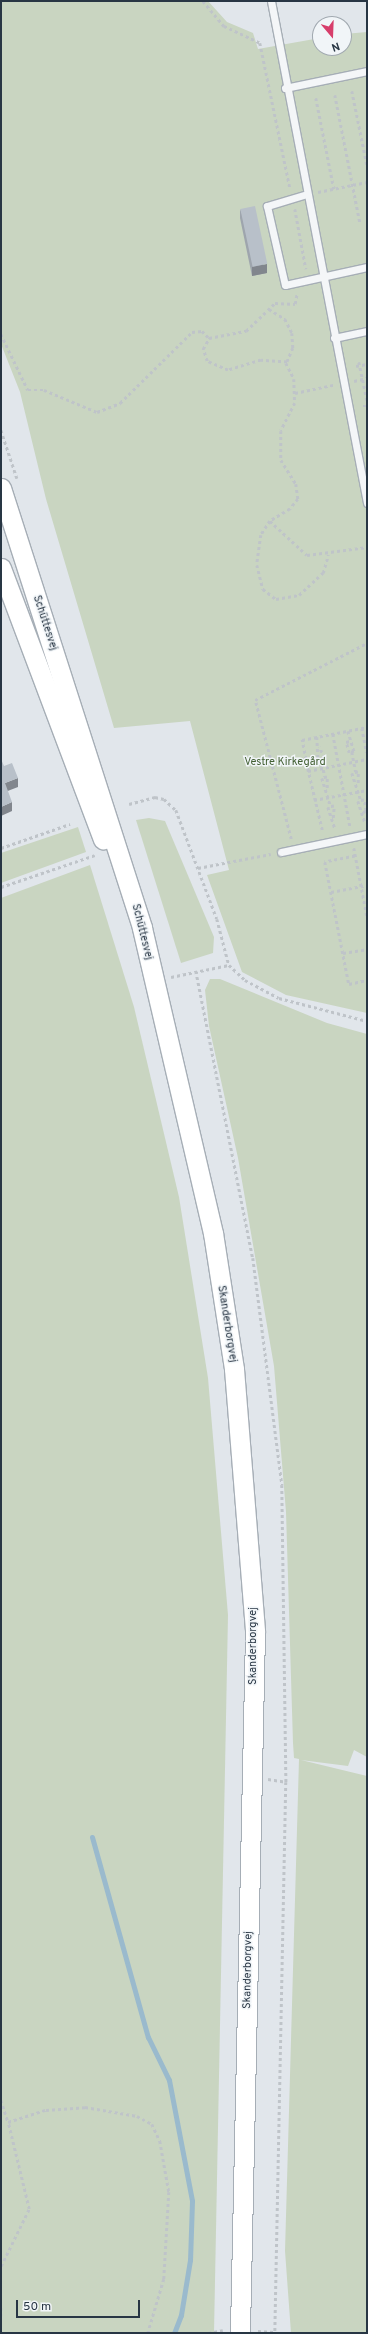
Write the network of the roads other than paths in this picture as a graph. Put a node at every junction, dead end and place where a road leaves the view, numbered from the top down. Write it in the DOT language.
graph roads {
  1 [pos="271,1"];
  2 [pos="367,71"];
  3 [pos="285,88"];
  4 [pos="307,194"];
  5 [pos="367,267"];
  6 [pos="323,276"];
  7 [pos="367,331"];
  8 [pos="334,338"];
  9 [pos="1,488"];
  10 [pos="367,503"];
  11 [pos="1,568"];
  12 [pos="367,834"];
  13 [pos="281,852"];
  14 [pos="151,970"];
  15 [pos="240,2333"];
  1 -- 3 [label="lane"];
  2 -- 3 [label="lane"];
  3 -- 4 [label="lane"];
  4 -- 6 [label="lane"];
  4 -- 6 [label="lane"];
  5 -- 6 [label="lane"];
  6 -- 8 [label="lane"];
  7 -- 8 [label="lane"];
  8 -- 10 [label="lane"];
  9 -- 14 [label="main road, Schüttesvej"];
  11 -- 14 [label="main road, Schüttesvej"];
  12 -- 13 [label="lane"];
  14 -- 15 [label="main road, Skanderborgvej"];
}
